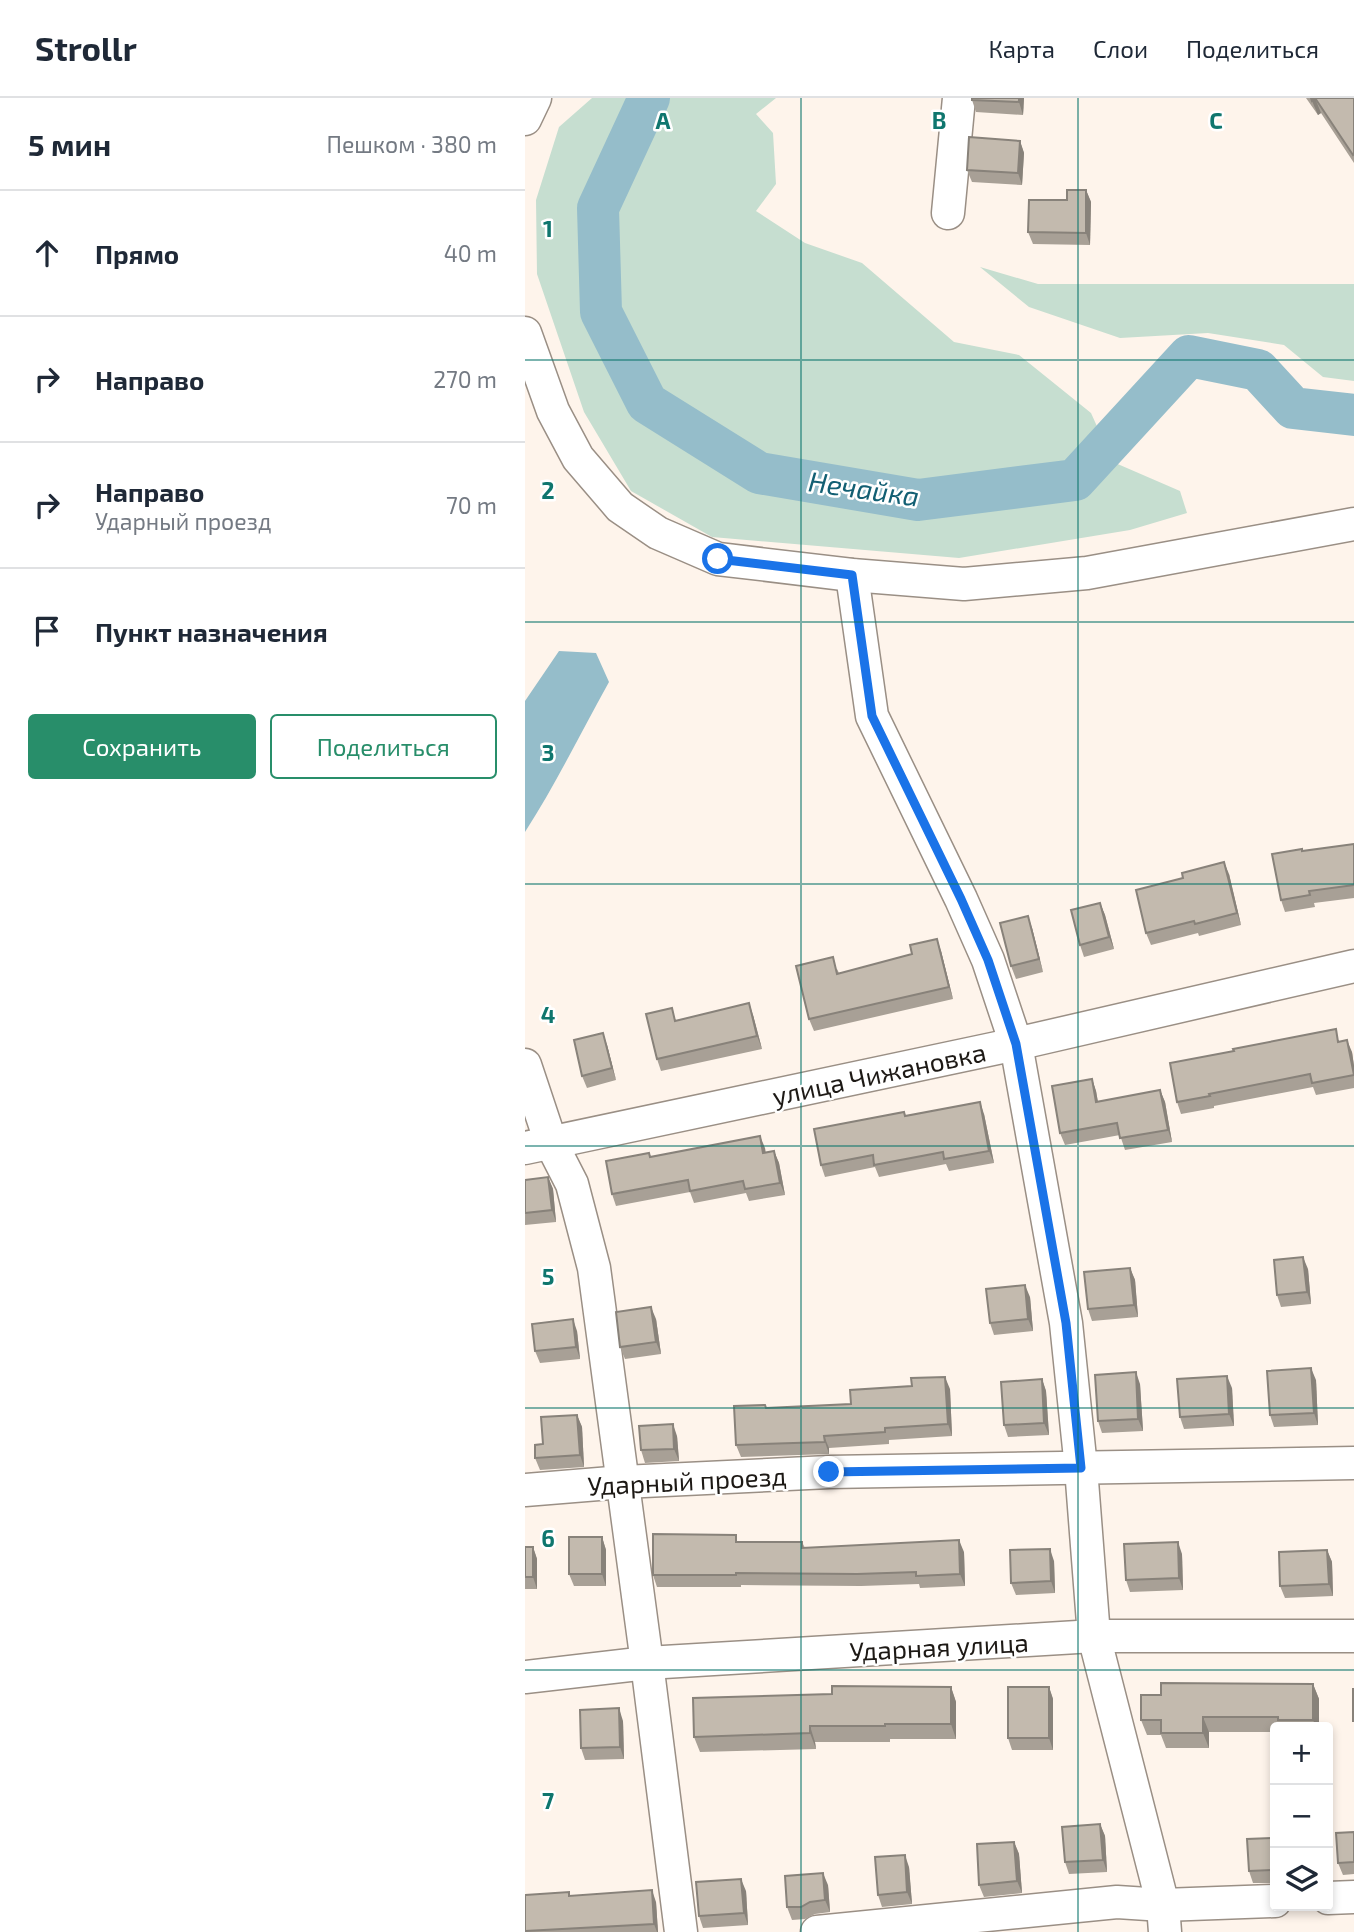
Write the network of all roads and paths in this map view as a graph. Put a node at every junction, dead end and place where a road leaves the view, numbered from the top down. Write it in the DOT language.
graph roads {
  1 [pos="535,98"];
  2 [pos="959,98"];
  3 [pos="525,120"];
  4 [pos="948,213"];
  5 [pos="525,333"];
  6 [pos="1354,524"];
  7 [pos="852,575"];
  8 [pos="1354,966"];
  9 [pos="1016,1044"];
  10 [pos="525,1065"];
  11 [pos="538,1146"];
  12 [pos="1354,1463"];
  13 [pos="1081,1468"];
  14 [pos="623,1482"];
  15 [pos="525,1490"];
  16 [pos="1094,1636"];
  17 [pos="1354,1636"];
  18 [pos="647,1663"];
  19 [pos="525,1677"];
  20 [pos="1354,1897"];
  21 [pos="1333,1898"];
  22 [pos="1270,1902"];
  23 [pos="1164,1919"];
  24 [pos="681,1932"];
  25 [pos="817,1932"];
  1 -- 3 [label="street"];
  2 -- 4 [label="street"];
  5 -- 7 [label="street"];
  6 -- 7 [label="street"];
  7 -- 9 [label="street"];
  8 -- 9 [label="street, улица Чижановка"];
  9 -- 11 [label="street, улица Чижановка"];
  9 -- 13 [label="street"];
  10 -- 11 [label="street"];
  11 -- 14 [label="street"];
  12 -- 13 [label="street, Ударный проезд"];
  13 -- 14 [label="street, Ударный проезд"];
  13 -- 16 [label="street"];
  14 -- 15 [label="street, Ударный проезд"];
  14 -- 18 [label="street"];
  16 -- 17 [label="street, Ударная улица"];
  16 -- 18 [label="street, Ударная улица"];
  16 -- 23 [label="street"];
  18 -- 19 [label="street, Ударная улица"];
  18 -- 24 [label="street"];
  20 -- 21 [label="street"];
  22 -- 23 [label="street"];
  23 -- 25 [label="street"];
}
